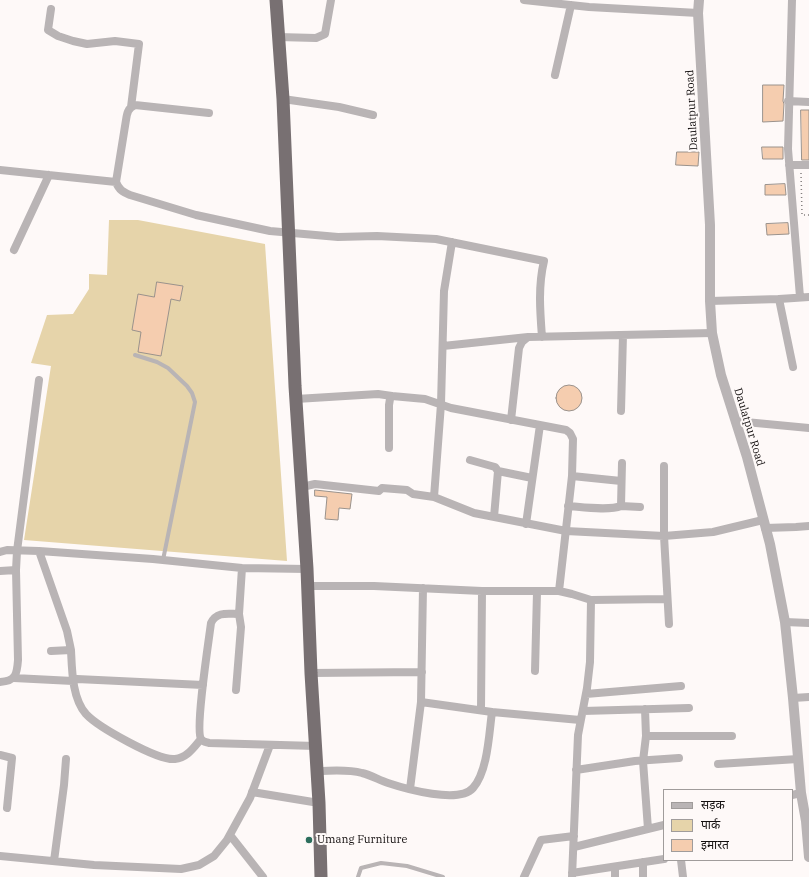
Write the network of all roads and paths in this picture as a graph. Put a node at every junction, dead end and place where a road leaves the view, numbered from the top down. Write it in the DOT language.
graph roads {
  1 [pos="276,0"];
  2 [pos="331,0"];
  3 [pos="524,0"];
  4 [pos="699,0"];
  5 [pos="792,0"];
  6 [pos="571,5"];
  7 [pos="51,9"];
  8 [pos="698,13"];
  9 [pos="278,37"];
  10 [pos="555,75"];
  11 [pos="283,99"];
  12 [pos="788,101"];
  13 [pos="809,102"];
  14 [pos="131,107"];
  15 [pos="209,113"];
  16 [pos="373,116"];
  17 [pos="790,165"];
  18 [pos="809,165"];
  19 [pos="0,170"];
  20 [pos="801,173"];
  21 [pos="49,175"];
  22 [pos="116,182"];
  23 [pos="809,215"];
  24 [pos="288,232"];
  25 [pos="452,242"];
  26 [pos="14,250"];
  27 [pos="809,297"];
  28 [pos="800,298"];
  29 [pos="779,299"];
  30 [pos="710,301"];
  31 [pos="712,333"];
  32 [pos="622,335"];
  33 [pos="528,337"];
  34 [pos="542,337"];
  35 [pos="443,346"];
  36 [pos="135,355"];
  37 [pos="792,368"];
  38 [pos="40,380"];
  39 [pos="392,396"];
  40 [pos="296,399"];
  41 [pos="441,404"];
  42 [pos="620,411"];
  43 [pos="511,420"];
  44 [pos="735,421"];
  45 [pos="540,426"];
  46 [pos="809,428"];
  47 [pos="389,448"];
  48 [pos="470,460"];
  49 [pos="622,463"];
  50 [pos="664,466"];
  51 [pos="498,471"];
  52 [pos="572,476"];
  53 [pos="532,478"];
  54 [pos="621,481"];
  55 [pos="302,487"];
  56 [pos="434,497"];
  57 [pos="568,506"];
  58 [pos="621,506"];
  59 [pos="640,507"];
  60 [pos="494,517"];
  61 [pos="526,524"];
  62 [pos="764,524"];
  63 [pos="809,526"];
  64 [pos="566,531"];
  65 [pos="664,536"];
  66 [pos="16,551"];
  67 [pos="39,551"];
  68 [pos="0,552"];
  69 [pos="163,560"];
  70 [pos="242,568"];
  71 [pos="307,569"];
  72 [pos="16,570"];
  73 [pos="0,571"];
  74 [pos="308,586"];
  75 [pos="423,588"];
  76 [pos="482,591"];
  77 [pos="558,591"];
  78 [pos="537,592"];
  79 [pos="667,599"];
  80 [pos="590,600"];
  81 [pos="239,614"];
  82 [pos="785,622"];
  83 [pos="809,623"];
  84 [pos="669,624"];
  85 [pos="71,650"];
  86 [pos="51,651"];
  87 [pos="535,671"];
  88 [pos="422,672"];
  89 [pos="311,673"];
  90 [pos="14,678"];
  91 [pos="73,681"];
  92 [pos="0,682"];
  93 [pos="203,685"];
  94 [pos="681,686"];
  95 [pos="236,690"];
  96 [pos="586,694"];
  97 [pos="809,697"];
  98 [pos="793,698"];
  99 [pos="421,702"];
  100 [pos="689,708"];
  101 [pos="645,709"];
  102 [pos="481,710"];
  103 [pos="582,711"];
  104 [pos="492,712"];
  105 [pos="580,720"];
  106 [pos="646,736"];
  107 [pos="732,736"];
  108 [pos="201,739"];
  109 [pos="270,745"];
  110 [pos="316,746"];
  111 [pos="0,755"];
  112 [pos="679,758"];
  113 [pos="66,759"];
  114 [pos="798,759"];
  115 [pos="643,761"];
  116 [pos="718,764"];
  117 [pos="576,770"];
  118 [pos="316,771"];
  119 [pos="410,789"];
  120 [pos="252,792"];
  121 [pos="796,794"];
  122 [pos="319,803"];
  123 [pos="7,808"];
  124 [pos="663,825"];
  125 [pos="648,829"];
  126 [pos="230,835"];
  127 [pos="574,836"];
  128 [pos="574,847"];
  129 [pos="0,856"];
  130 [pos="809,857"];
  131 [pos="663,859"];
  132 [pos="54,861"];
  133 [pos="681,861"];
  134 [pos="643,862"];
  135 [pos="614,867"];
  136 [pos="572,875"];
  137 [pos="263,877"];
  138 [pos="321,877"];
  139 [pos="358,877"];
  140 [pos="444,877"];
  141 [pos="524,877"];
  142 [pos="614,877"];
  143 [pos="643,877"];
  144 [pos="683,877"];
  1 -- 9 [label="highway"];
  2 -- 9 [label="street"];
  3 -- 6 [label="street"];
  4 -- 8 [label="street, Daulatpur Road"];
  5 -- 12 [label="street"];
  6 -- 8 [label="street"];
  6 -- 10 [label="street"];
  7 -- 14 [label="street"];
  8 -- 30 [label="street, Daulatpur Road"];
  9 -- 11 [label="highway"];
  11 -- 16 [label="street"];
  11 -- 24 [label="highway"];
  12 -- 13 [label="street"];
  12 -- 17 [label="street"];
  14 -- 15 [label="street"];
  14 -- 22 [label="street"];
  17 -- 18 [label="street"];
  17 -- 28 [label="street"];
  19 -- 21 [label="street"];
  20 -- 23 [label="path"];
  21 -- 22 [label="street"];
  21 -- 26 [label="street"];
  22 -- 24 [label="street"];
  24 -- 25 [label="street"];
  24 -- 40 [label="highway"];
  25 -- 34 [label="street"];
  25 -- 35 [label="street"];
  27 -- 28 [label="street"];
  28 -- 29 [label="street"];
  29 -- 30 [label="street"];
  29 -- 37 [label="street"];
  30 -- 31 [label="street, Daulatpur Road"];
  31 -- 32 [label="street"];
  31 -- 44 [label="street, Daulatpur Road"];
  32 -- 34 [label="street"];
  32 -- 42 [label="street"];
  33 -- 34 [label="street"];
  33 -- 35 [label="street"];
  33 -- 43 [label="street"];
  35 -- 41 [label="street"];
  36 -- 69 [label="lane"];
  38 -- 66 [label="street"];
  39 -- 40 [label="street"];
  39 -- 41 [label="street"];
  39 -- 47 [label="street"];
  40 -- 55 [label="highway"];
  41 -- 43 [label="street"];
  41 -- 56 [label="street"];
  43 -- 45 [label="street"];
  44 -- 46 [label="street"];
  44 -- 62 [label="street, Daulatpur Road"];
  45 -- 52 [label="street"];
  45 -- 53 [label="street"];
  48 -- 51 [label="street"];
  49 -- 54 [label="street"];
  50 -- 65 [label="street"];
  51 -- 53 [label="street"];
  51 -- 60 [label="street"];
  52 -- 54 [label="street"];
  52 -- 57 [label="street"];
  53 -- 61 [label="street"];
  54 -- 58 [label="street"];
  55 -- 56 [label="street"];
  55 -- 71 [label="highway"];
  56 -- 60 [label="street"];
  57 -- 58 [label="street"];
  57 -- 64 [label="street"];
  58 -- 59 [label="street"];
  60 -- 61 [label="street"];
  61 -- 64 [label="street"];
  62 -- 63 [label="street"];
  62 -- 65 [label="street"];
  62 -- 82 [label="street, Daulatpur Road"];
  64 -- 65 [label="street"];
  64 -- 77 [label="street"];
  65 -- 79 [label="street"];
  66 -- 67 [label="street"];
  66 -- 68 [label="street"];
  66 -- 72 [label="street"];
  67 -- 69 [label="street"];
  67 -- 85 [label="street"];
  69 -- 70 [label="street"];
  70 -- 71 [label="street"];
  70 -- 81 [label="street"];
  71 -- 74 [label="highway"];
  72 -- 73 [label="street"];
  72 -- 90 [label="street"];
  74 -- 75 [label="street"];
  74 -- 89 [label="highway"];
  75 -- 76 [label="street"];
  75 -- 88 [label="street"];
  76 -- 78 [label="street"];
  76 -- 102 [label="street"];
  77 -- 78 [label="street"];
  77 -- 80 [label="street"];
  78 -- 87 [label="street"];
  79 -- 80 [label="street"];
  79 -- 84 [label="street"];
  80 -- 96 [label="street"];
  81 -- 93 [label="street"];
  81 -- 95 [label="street"];
  82 -- 83 [label="street"];
  82 -- 98 [label="street, Daulatpur Road"];
  85 -- 86 [label="street"];
  85 -- 91 [label="street"];
  88 -- 89 [label="street"];
  88 -- 99 [label="street"];
  89 -- 110 [label="highway"];
  90 -- 91 [label="street"];
  90 -- 92 [label="street"];
  91 -- 93 [label="street"];
  91 -- 108 [label="street"];
  93 -- 108 [label="street"];
  94 -- 96 [label="street"];
  96 -- 103 [label="street"];
  97 -- 98 [label="street"];
  98 -- 114 [label="street, Daulatpur Road"];
  99 -- 102 [label="street"];
  99 -- 119 [label="street"];
  100 -- 101 [label="street"];
  101 -- 103 [label="street"];
  101 -- 106 [label="street"];
  102 -- 104 [label="street"];
  103 -- 105 [label="street"];
  104 -- 105 [label="street"];
  104 -- 119 [label="street"];
  105 -- 117 [label="street"];
  106 -- 107 [label="street"];
  106 -- 115 [label="street"];
  108 -- 109 [label="street"];
  109 -- 110 [label="street"];
  109 -- 120 [label="street"];
  110 -- 118 [label="highway"];
  111 -- 123 [label="street"];
  112 -- 115 [label="street"];
  113 -- 132 [label="street"];
  114 -- 116 [label="street"];
  114 -- 121 [label="street, Daulatpur Road"];
  115 -- 117 [label="street"];
  115 -- 125 [label="street"];
  117 -- 127 [label="street"];
  118 -- 119 [label="street"];
  118 -- 122 [label="highway"];
  120 -- 122 [label="street"];
  120 -- 126 [label="street"];
  121 -- 130 [label="street, Daulatpur Road"];
  122 -- 138 [label="highway"];
  124 -- 125 [label="street"];
  125 -- 128 [label="street"];
  126 -- 132 [label="street"];
  126 -- 137 [label="street"];
  127 -- 128 [label="street"];
  127 -- 141 [label="street"];
  128 -- 136 [label="street"];
  129 -- 132 [label="street"];
  131 -- 134 [label="street"];
  133 -- 144 [label="street"];
  134 -- 135 [label="street"];
  134 -- 143 [label="street"];
  135 -- 136 [label="street"];
  135 -- 142 [label="street"];
  139 -- 140 [label="lane"];
}
